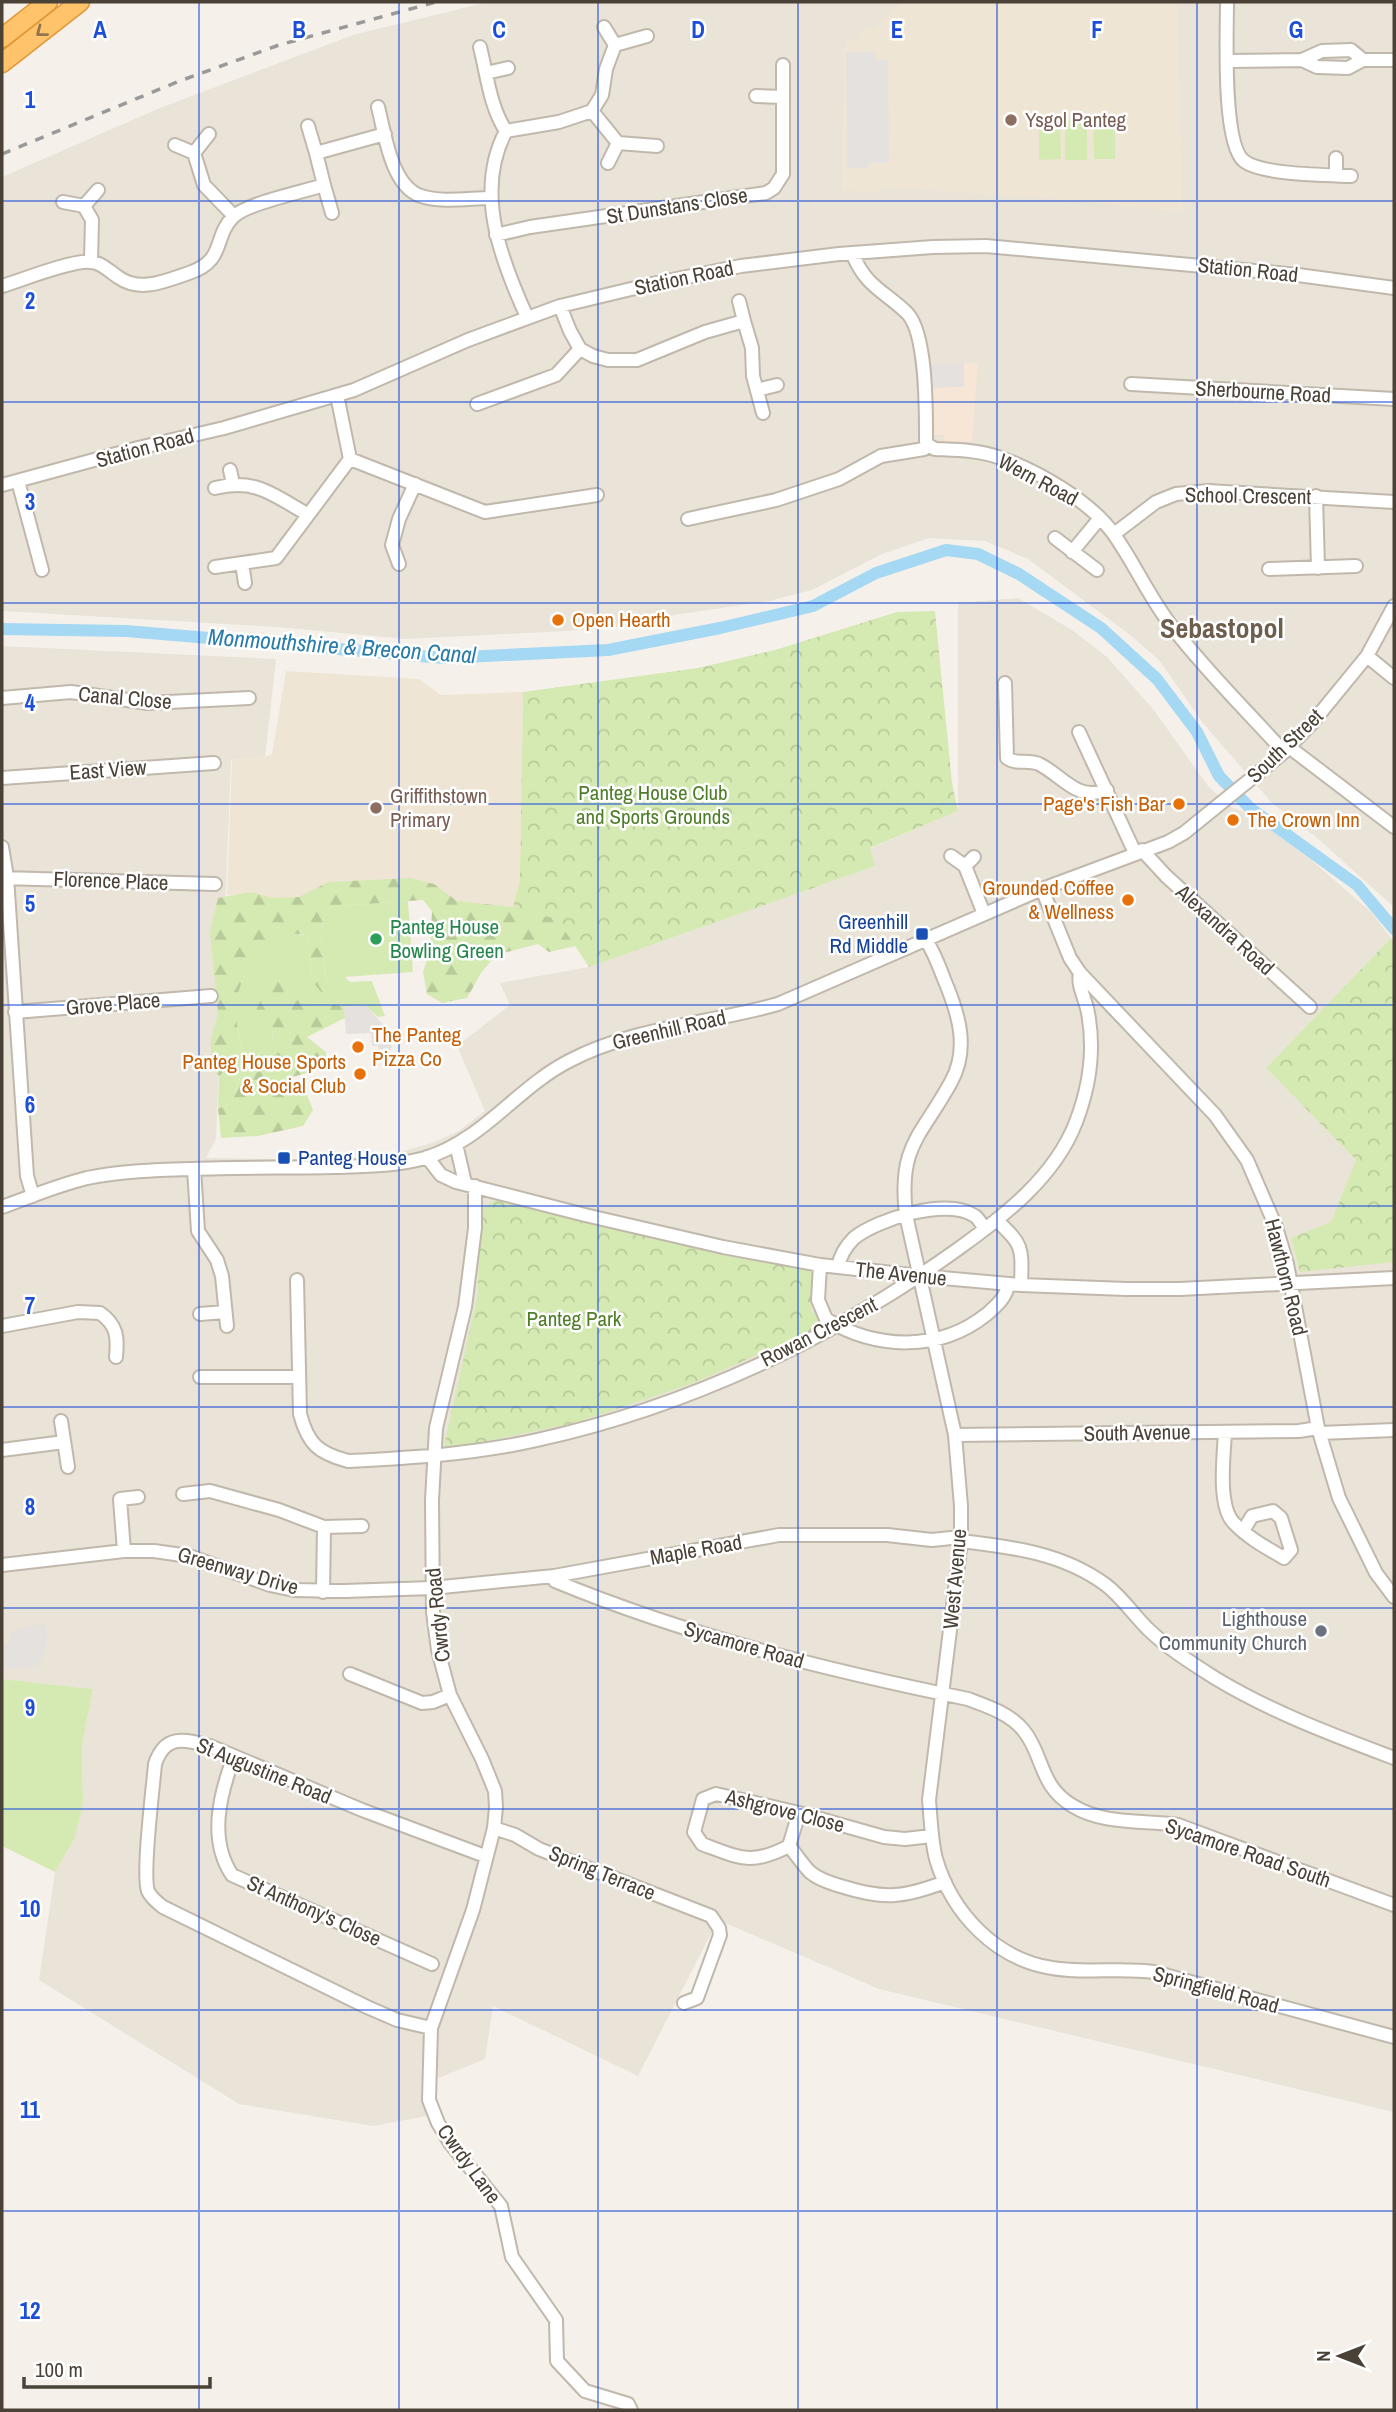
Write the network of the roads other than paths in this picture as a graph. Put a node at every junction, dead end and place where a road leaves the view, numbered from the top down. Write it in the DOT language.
graph roads {
  1 [pos="48,2"];
  2 [pos="80,2"];
  3 [pos="1227,2"];
  4 [pos="604,27"];
  5 [pos="647,36"];
  6 [pos="2,38"];
  7 [pos="615,45"];
  8 [pos="480,47"];
  9 [pos="1394,60"];
  10 [pos="1228,61"];
  11 [pos="2,63"];
  12 [pos="783,65"];
  13 [pos="508,68"];
  14 [pos="486,74"];
  15 [pos="756,96"];
  16 [pos="782,97"];
  17 [pos="378,107"];
  18 [pos="592,111"];
  19 [pos="309,126"];
  20 [pos="506,131"];
  21 [pos="209,134"];
  22 [pos="385,134"];
  23 [pos="618,142"];
  24 [pos="175,145"];
  25 [pos="656,146"];
  26 [pos="194,153"];
  27 [pos="316,153"];
  28 [pos="1336,158"];
  29 [pos="608,163"];
  30 [pos="1336,175"];
  31 [pos="1351,176"];
  32 [pos="324,185"];
  33 [pos="98,190"];
  34 [pos="491,198"];
  35 [pos="63,202"];
  36 [pos="84,206"];
  37 [pos="332,214"];
  38 [pos="234,216"];
  39 [pos="496,235"];
  40 [pos="852,253"];
  41 [pos="91,261"];
  42 [pos="2,286"];
  43 [pos="1394,288"];
  44 [pos="739,301"];
  45 [pos="561,306"];
  46 [pos="527,317"];
  47 [pos="744,321"];
  48 [pos="580,349"];
  49 [pos="1131,384"];
  50 [pos="777,385"];
  51 [pos="757,390"];
  52 [pos="337,395"];
  53 [pos="1394,399"];
  54 [pos="477,404"];
  55 [pos="764,413"];
  56 [pos="928,445"];
  57 [pos="350,459"];
  58 [pos="230,470"];
  59 [pos="18,481"];
  60 [pos="233,484"];
  61 [pos="415,484"];
  62 [pos="2,485"];
  63 [pos="215,488"];
  64 [pos="597,495"];
  65 [pos="1316,496"];
  66 [pos="1394,502"];
  67 [pos="307,514"];
  68 [pos="1100,518"];
  69 [pos="688,519"];
  70 [pos="1114,534"];
  71 [pos="1055,538"];
  72 [pos="1072,552"];
  73 [pos="242,563"];
  74 [pos="399,564"];
  75 [pos="1356,566"];
  76 [pos="215,567"];
  77 [pos="1318,568"];
  78 [pos="1269,569"];
  79 [pos="42,570"];
  80 [pos="1097,570"];
  81 [pos="246,583"];
  82 [pos="1394,606"];
  83 [pos="1367,656"];
  84 [pos="1394,678"];
  85 [pos="1005,683"];
  86 [pos="2,698"];
  87 [pos="249,698"];
  88 [pos="1079,732"];
  89 [pos="1286,750"];
  90 [pos="214,763"];
  91 [pos="2,778"];
  92 [pos="1107,790"];
  93 [pos="1394,827"];
  94 [pos="2,848"];
  95 [pos="1138,852"];
  96 [pos="951,856"];
  97 [pos="4,877"];
  98 [pos="215,884"];
  99 [pos="1042,889"];
  100 [pos="984,914"];
  101 [pos="926,940"];
  102 [pos="1080,973"];
  103 [pos="211,996"];
  104 [pos="10,1006"];
  105 [pos="1310,1007"];
  106 [pos="456,1144"];
  107 [pos="427,1157"];
  108 [pos="194,1169"];
  109 [pos="470,1184"];
  110 [pos="33,1196"];
  111 [pos="2,1207"];
  112 [pos="906,1215"];
  113 [pos="996,1220"];
  114 [pos="985,1229"];
  115 [pos="820,1265"];
  116 [pos="838,1267"];
  117 [pos="920,1276"];
  118 [pos="1394,1278"];
  119 [pos="297,1280"];
  120 [pos="1290,1283"];
  121 [pos="1015,1285"];
  122 [pos="225,1312"];
  123 [pos="200,1314"];
  124 [pos="2,1326"];
  125 [pos="227,1326"];
  126 [pos="838,1326"];
  127 [pos="935,1339"];
  128 [pos="116,1356"];
  129 [pos="200,1377"];
  130 [pos="299,1377"];
  131 [pos="61,1421"];
  132 [pos="1394,1430"];
  133 [pos="1319,1431"];
  134 [pos="1225,1432"];
  135 [pos="955,1435"];
  136 [pos="64,1442"];
  137 [pos="2,1450"];
  138 [pos="434,1457"];
  139 [pos="68,1467"];
  140 [pos="183,1494"];
  141 [pos="138,1497"];
  142 [pos="362,1526"];
  143 [pos="324,1527"];
  144 [pos="1243,1531"];
  145 [pos="961,1539"];
  146 [pos="124,1551"];
  147 [pos="2,1565"];
  148 [pos="554,1576"];
  149 [pos="432,1588"];
  150 [pos="323,1592"];
  151 [pos="1393,1594"];
  152 [pos="350,1674"];
  153 [pos="943,1694"];
  154 [pos="450,1695"];
  155 [pos="234,1756"];
  156 [pos="1394,1758"];
  157 [pos="799,1813"];
  158 [pos="494,1828"];
  159 [pos="932,1836"];
  160 [pos="789,1846"];
  161 [pos="485,1856"];
  162 [pos="945,1882"];
  163 [pos="1394,1905"];
  164 [pos="432,1964"];
  165 [pos="684,2003"];
  166 [pos="431,2028"];
  167 [pos="1394,2037"];
  168 [pos="631,2410"];
  1 -- 6 [label="highway"];
  2 -- 11 [label="highway, one-way"];
  3 -- 10 [label="street"];
  4 -- 7 [label="street"];
  5 -- 7 [label="street"];
  7 -- 18 [label="street"];
  8 -- 14 [label="street"];
  9 -- 10 [label="street"];
  10 -- 30 [label="street"];
  12 -- 16 [label="street, St Dunstans Close"];
  13 -- 14 [label="street"];
  14 -- 20 [label="street"];
  15 -- 16 [label="street"];
  16 -- 39 [label="street, St Dunstans Close"];
  17 -- 22 [label="street"];
  18 -- 20 [label="street"];
  18 -- 23 [label="street"];
  19 -- 27 [label="street"];
  20 -- 34 [label="street"];
  21 -- 26 [label="street"];
  22 -- 27 [label="street"];
  22 -- 34 [label="street"];
  23 -- 25 [label="street"];
  23 -- 29 [label="street"];
  24 -- 26 [label="street"];
  26 -- 38 [label="street"];
  27 -- 32 [label="street"];
  28 -- 30 [label="street"];
  30 -- 31 [label="street"];
  32 -- 37 [label="street"];
  32 -- 38 [label="street"];
  33 -- 36 [label="street"];
  34 -- 39 [label="street"];
  35 -- 36 [label="street"];
  36 -- 41 [label="street"];
  38 -- 41 [label="street"];
  39 -- 46 [label="street"];
  40 -- 43 [label="street, Station Road"];
  40 -- 45 [label="street, Station Road"];
  40 -- 56 [label="street"];
  41 -- 42 [label="street"];
  44 -- 47 [label="street"];
  45 -- 46 [label="street, Station Road"];
  45 -- 48 [label="street"];
  46 -- 52 [label="street, Station Road"];
  47 -- 48 [label="street"];
  47 -- 51 [label="street"];
  48 -- 54 [label="street"];
  49 -- 53 [label="street, Sherbourne Road"];
  50 -- 51 [label="street"];
  51 -- 55 [label="street"];
  52 -- 57 [label="street"];
  52 -- 59 [label="street, Station Road"];
  56 -- 68 [label="street, Wern Road"];
  56 -- 69 [label="street, Wern Road"];
  57 -- 61 [label="street"];
  57 -- 67 [label="street"];
  58 -- 60 [label="street"];
  59 -- 62 [label="street, Station Road"];
  59 -- 79 [label="street"];
  60 -- 63 [label="street"];
  60 -- 67 [label="street"];
  61 -- 64 [label="street"];
  61 -- 74 [label="street"];
  65 -- 66 [label="street, School Crescent"];
  65 -- 70 [label="street, School Crescent"];
  65 -- 77 [label="street"];
  67 -- 73 [label="street"];
  68 -- 70 [label="street, Wern Road"];
  68 -- 72 [label="street"];
  70 -- 89 [label="street, Wern Road"];
  71 -- 72 [label="street"];
  72 -- 80 [label="street"];
  73 -- 76 [label="street"];
  73 -- 81 [label="street"];
  75 -- 77 [label="street"];
  77 -- 78 [label="street"];
  82 -- 83 [label="street, South Street"];
  83 -- 84 [label="street"];
  83 -- 89 [label="street, South Street"];
  85 -- 92 [label="street"];
  86 -- 87 [label="street, Canal Close"];
  88 -- 92 [label="street, Alexandra Road"];
  89 -- 93 [label="street, Wern Road"];
  89 -- 95 [label="street, South Street"];
  90 -- 91 [label="street, East View"];
  92 -- 95 [label="street, Alexandra Road"];
  94 -- 97 [label="street"];
  95 -- 99 [label="street, Greenhill Road"];
  95 -- 105 [label="street, Alexandra Road"];
  96 -- 100 [label="street"];
  97 -- 98 [label="street, Florence Place"];
  97 -- 104 [label="street"];
  99 -- 100 [label="street, Greenhill Road"];
  99 -- 102 [label="street, Hawthorn Road"];
  100 -- 101 [label="street, Greenhill Road"];
  101 -- 106 [label="street, Greenhill Road"];
  101 -- 112 [label="street, West Avenue"];
  102 -- 113 [label="street, Rowan Crescent"];
  102 -- 120 [label="street, Hawthorn Road"];
  103 -- 104 [label="street, Grove Place"];
  104 -- 110 [label="street"];
  106 -- 107 [label="street, Greenhill Road"];
  106 -- 109 [label="street, Cwrdy Road"];
  107 -- 108 [label="street, Greenhill Road"];
  107 -- 109 [label="street, The Avenue"];
  108 -- 110 [label="street, Greenhill Road"];
  108 -- 122 [label="street"];
  109 -- 115 [label="street, The Avenue"];
  109 -- 138 [label="street, Cwrdy Road"];
  110 -- 111 [label="street, Greenhill Road"];
  112 -- 114 [label="street"];
  112 -- 116 [label="street"];
  112 -- 117 [label="street, West Avenue"];
  113 -- 114 [label="street, Rowan Crescent"];
  113 -- 121 [label="street"];
  114 -- 117 [label="street, Rowan Crescent"];
  115 -- 116 [label="street, The Avenue"];
  115 -- 126 [label="street"];
  116 -- 117 [label="street, The Avenue"];
  117 -- 121 [label="street, The Avenue"];
  117 -- 126 [label="street, Rowan Crescent"];
  117 -- 127 [label="street, West Avenue"];
  118 -- 120 [label="street, The Avenue"];
  119 -- 130 [label="street, Rowan Crescent"];
  120 -- 121 [label="street, The Avenue"];
  120 -- 133 [label="street, Hawthorn Road"];
  121 -- 127 [label="street"];
  122 -- 123 [label="street"];
  122 -- 125 [label="street"];
  124 -- 128 [label="street"];
  126 -- 127 [label="street"];
  126 -- 138 [label="street, Rowan Crescent"];
  127 -- 135 [label="street, West Avenue"];
  129 -- 130 [label="street"];
  130 -- 138 [label="street, Rowan Crescent"];
  131 -- 136 [label="street"];
  132 -- 133 [label="street, South Avenue"];
  133 -- 134 [label="street, South Avenue"];
  133 -- 151 [label="street, Hawthorn Road"];
  134 -- 135 [label="street, South Avenue"];
  134 -- 144 [label="street"];
  135 -- 145 [label="street, West Avenue"];
  136 -- 137 [label="street"];
  136 -- 139 [label="street"];
  138 -- 149 [label="street, Cwrdy Road"];
  140 -- 143 [label="street"];
  141 -- 146 [label="street"];
  142 -- 143 [label="street"];
  143 -- 150 [label="street"];
  144 -- 144 [label="street"];
  145 -- 148 [label="street, Maple Road"];
  145 -- 153 [label="street, West Avenue"];
  145 -- 156 [label="street, Maple Road"];
  146 -- 147 [label="street, Greenway Drive"];
  146 -- 150 [label="street, Greenway Drive"];
  148 -- 149 [label="street, Maple Road"];
  148 -- 153 [label="street, Sycamore Road"];
  149 -- 150 [label="street, Greenway Drive"];
  149 -- 154 [label="street, Cwrdy Road"];
  152 -- 154 [label="street"];
  153 -- 159 [label="street, West Avenue"];
  153 -- 163 [label="street, Sycamore Road South"];
  154 -- 158 [label="street, Cwrdy Road"];
  155 -- 161 [label="street, St Augustine Road"];
  155 -- 164 [label="street, St Anthony's Close"];
  155 -- 166 [label="street, St Augustine Road"];
  157 -- 159 [label="street, Ashgrove Close"];
  157 -- 160 [label="street"];
  157 -- 160 [label="street, Ashgrove Close"];
  158 -- 161 [label="street, Cwrdy Road"];
  158 -- 165 [label="street, Spring Terrace"];
  159 -- 162 [label="street, West Avenue"];
  160 -- 162 [label="street, Ashgrove Close"];
  161 -- 166 [label="street, Cwrdy Road"];
  162 -- 167 [label="street, Springfield Road"];
  166 -- 168 [label="street, Cwrdy Lane"];
}
